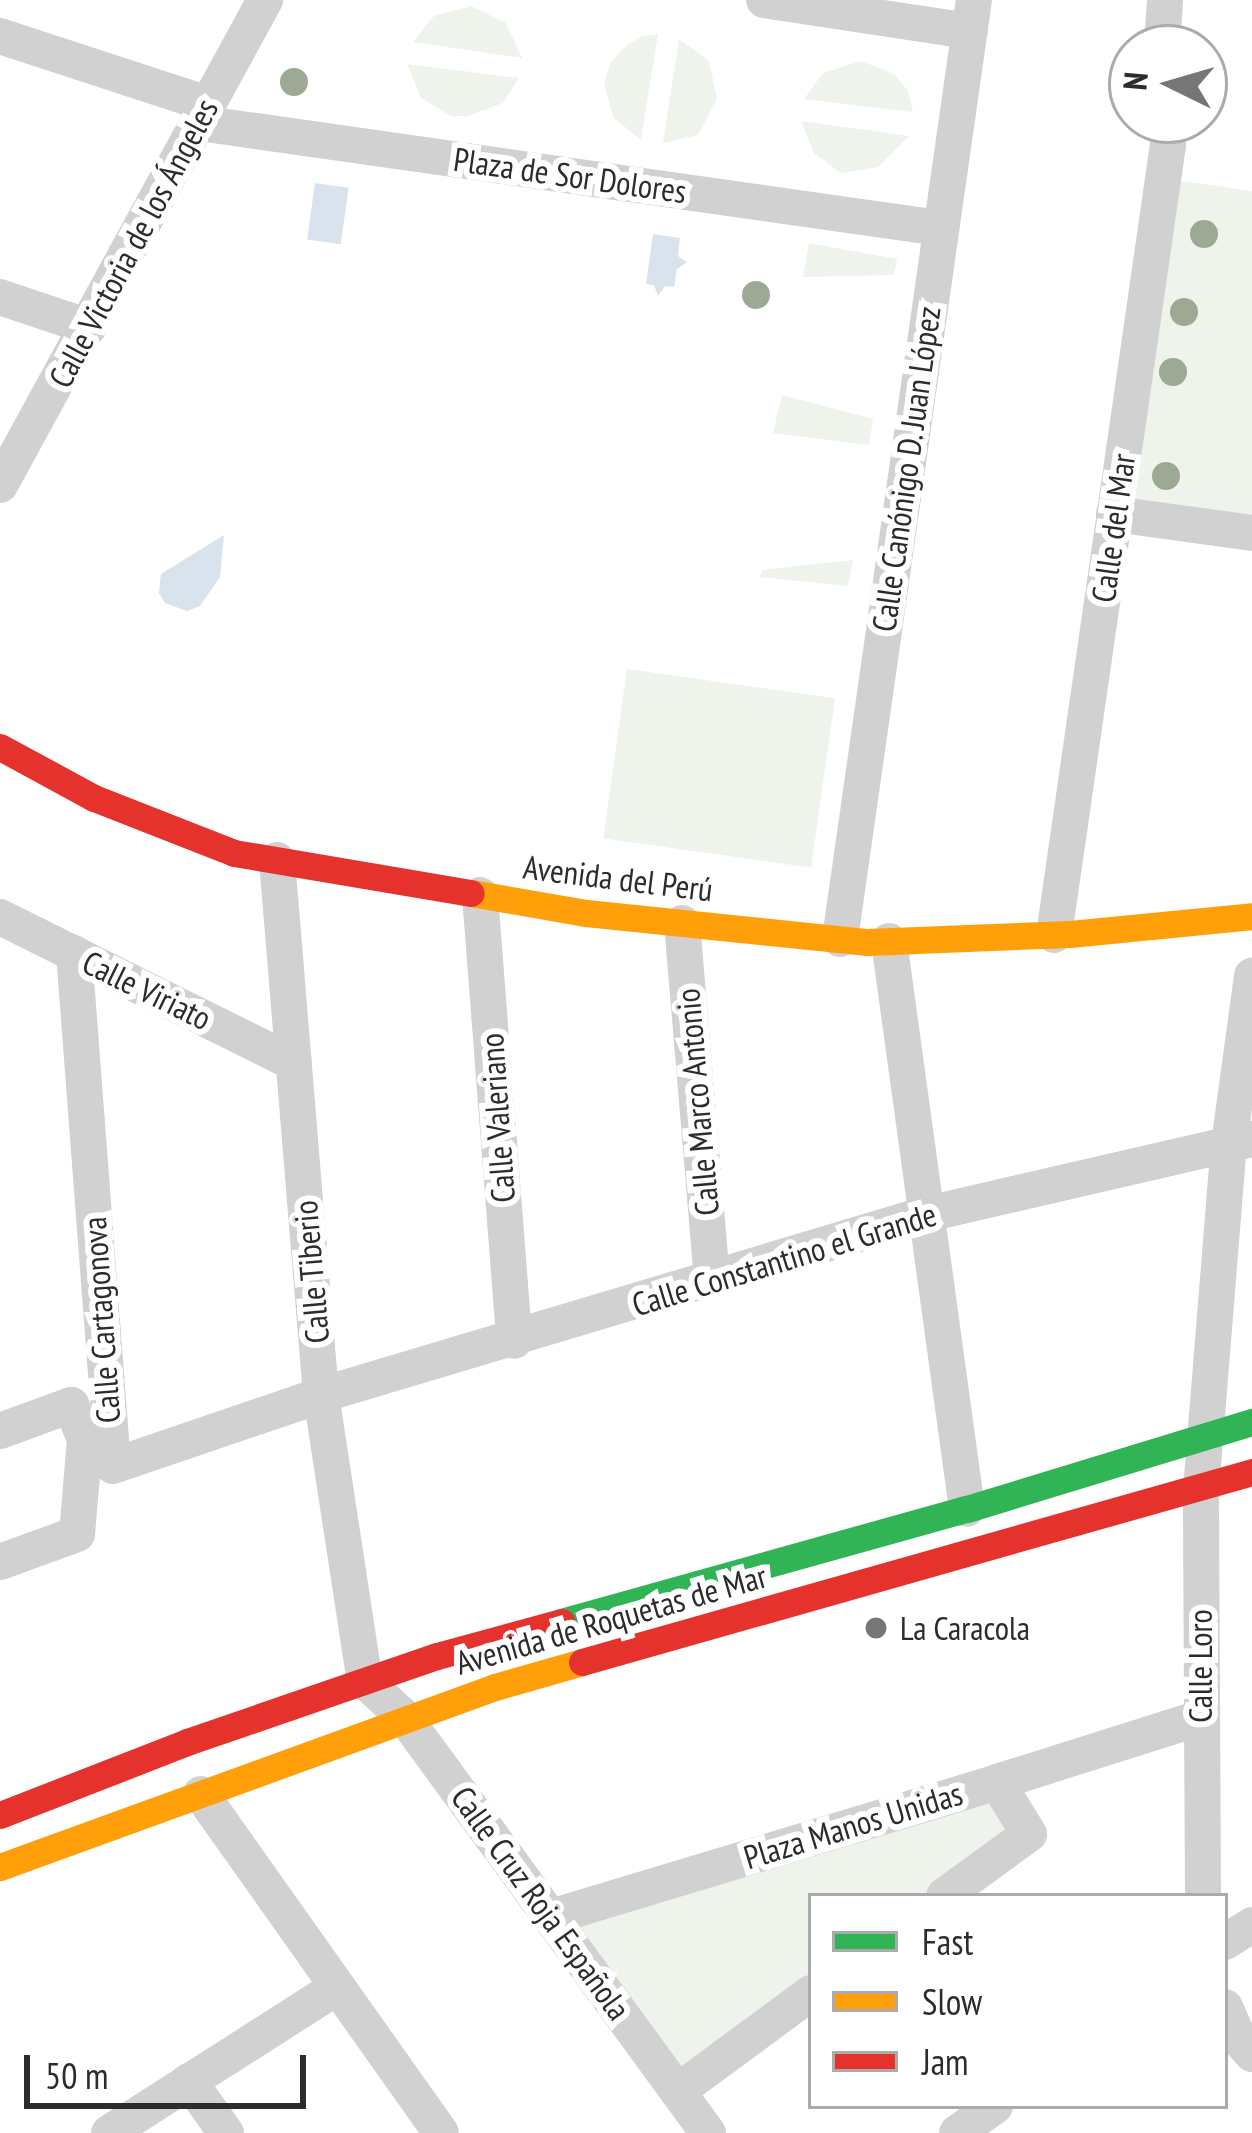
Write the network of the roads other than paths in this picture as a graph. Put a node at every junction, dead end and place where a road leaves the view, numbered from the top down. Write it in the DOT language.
graph roads {
  1 [pos="265,0"];
  2 [pos="764,0"];
  3 [pos="774,1"];
  4 [pos="972,16"];
  5 [pos="0,36"];
  6 [pos="203,113"];
  7 [pos="1168,144"];
  8 [pos="940,228"];
  9 [pos="0,297"];
  10 [pos="89,327"];
  11 [pos="0,485"];
  12 [pos="1114,514"];
  13 [pos="1252,533"];
  14 [pos="0,748"];
  15 [pos="278,860"];
  16 [pos="480,896"];
  17 [pos="1252,916"];
  18 [pos="0,917"];
  19 [pos="682,923"];
  20 [pos="1054,935"];
  21 [pos="840,939"];
  22 [pos="889,941"];
  23 [pos="74,953"];
  24 [pos="1252,976"];
  25 [pos="294,1063"];
  26 [pos="1240,1142"];
  27 [pos="923,1215"];
  28 [pos="712,1280"];
  29 [pos="514,1341"];
  30 [pos="321,1395"];
  31 [pos="1252,1422"];
  32 [pos="0,1431"];
  33 [pos="1209,1436"];
  34 [pos="1252,1472"];
  35 [pos="1201,1490"];
  36 [pos="967,1509"];
  37 [pos="0,1562"];
  38 [pos="364,1681"];
  39 [pos="405,1718"];
  40 [pos="1199,1718"];
  41 [pos="997,1782"];
  42 [pos="201,1794"];
  43 [pos="0,1815"];
  44 [pos="0,1868"];
  45 [pos="948,1893"];
  46 [pos="1203,1893"];
  47 [pos="551,1917"];
  48 [pos="337,1987"];
  49 [pos="808,1995"];
  50 [pos="1228,2012"];
  51 [pos="1252,2054"];
  52 [pos="189,2081"];
  53 [pos="678,2091"];
  54 [pos="990,2109"];
  55 [pos="109,2133"];
  56 [pos="226,2133"];
  57 [pos="441,2133"];
  58 [pos="708,2133"];
  59 [pos="957,2133"];
  1 -- 6 [label="street, Calle Victoria de los Ángeles"];
  2 -- 3 [label="street"];
  3 -- 4 [label="street"];
  4 -- 8 [label="street, Calle Canónigo D. Juan López"];
  5 -- 6 [label="street, Plaza de Sor Dolores"];
  6 -- 8 [label="street, Plaza de Sor Dolores"];
  6 -- 10 [label="street, Calle Victoria de los Ángeles"];
  7 -- 12 [label="street, Calle del Mar"];
  8 -- 21 [label="street, Calle Canónigo D. Juan López"];
  9 -- 10 [label="street"];
  10 -- 11 [label="street, Calle Victoria de los Ángeles"];
  12 -- 13 [label="street"];
  12 -- 20 [label="street, Calle del Mar"];
  14 -- 15 [label="main road, Avenida del Perú"];
  15 -- 16 [label="main road, Avenida del Perú"];
  15 -- 25 [label="street, Calle Tiberio"];
  16 -- 19 [label="main road, Avenida del Perú"];
  16 -- 29 [label="street, Calle Valeriano"];
  17 -- 20 [label="main road, Avenida del Perú"];
  18 -- 23 [label="street, Calle Viriato"];
  19 -- 21 [label="main road, Avenida del Perú"];
  19 -- 28 [label="street, Calle Marco Antonio"];
  20 -- 22 [label="main road, Avenida del Perú"];
  21 -- 22 [label="main road, Avenida del Perú"];
  22 -- 27 [label="street"];
  23 -- 25 [label="street, Calle Viriato"];
  23 -- 30 [label="street, Calle Cartagonova"];
  24 -- 26 [label="street, Calle Loro"];
  25 -- 30 [label="street, Calle Tiberio"];
  26 -- 27 [label="street, Calle Constantino el Grande"];
  26 -- 33 [label="street, Calle Loro"];
  27 -- 28 [label="street, Calle Constantino el Grande"];
  27 -- 36 [label="street"];
  28 -- 29 [label="street, Calle Constantino el Grande"];
  29 -- 30 [label="street, Calle Constantino el Grande"];
  30 -- 38 [label="street, Calle Tiberio"];
  31 -- 33 [label="main road, Avenida de Roquetas de Mar"];
  32 -- 37 [label="street"];
  33 -- 35 [label="street, Calle Loro"];
  33 -- 36 [label="main road, Avenida de Roquetas de Mar"];
  34 -- 35 [label="main road, Avenida de Roquetas de Mar"];
  35 -- 39 [label="main road, Avenida de Roquetas de Mar"];
  35 -- 40 [label="street, Calle Loro"];
  36 -- 38 [label="main road, Avenida de Roquetas de Mar"];
  38 -- 39 [label="street, Calle Cruz Roja Española"];
  38 -- 43 [label="main road, Avenida de Roquetas de Mar"];
  39 -- 42 [label="main road, Avenida de Roquetas de Mar"];
  39 -- 47 [label="street, Calle Cruz Roja Española"];
  40 -- 41 [label="street"];
  40 -- 46 [label="street, Calle Loro"];
  41 -- 45 [label="street, Plaza Manos Unidas"];
  41 -- 47 [label="street, Plaza Manos Unidas"];
  42 -- 44 [label="main road, Avenida de Roquetas de Mar"];
  42 -- 48 [label="street"];
  47 -- 53 [label="street, Calle Cruz Roja Española"];
  48 -- 52 [label="street"];
  48 -- 57 [label="street"];
  49 -- 53 [label="street"];
  50 -- 51 [label="street"];
  52 -- 55 [label="street"];
  52 -- 56 [label="street"];
  53 -- 58 [label="street, Calle Cruz Roja Española"];
  54 -- 59 [label="street"];
}
